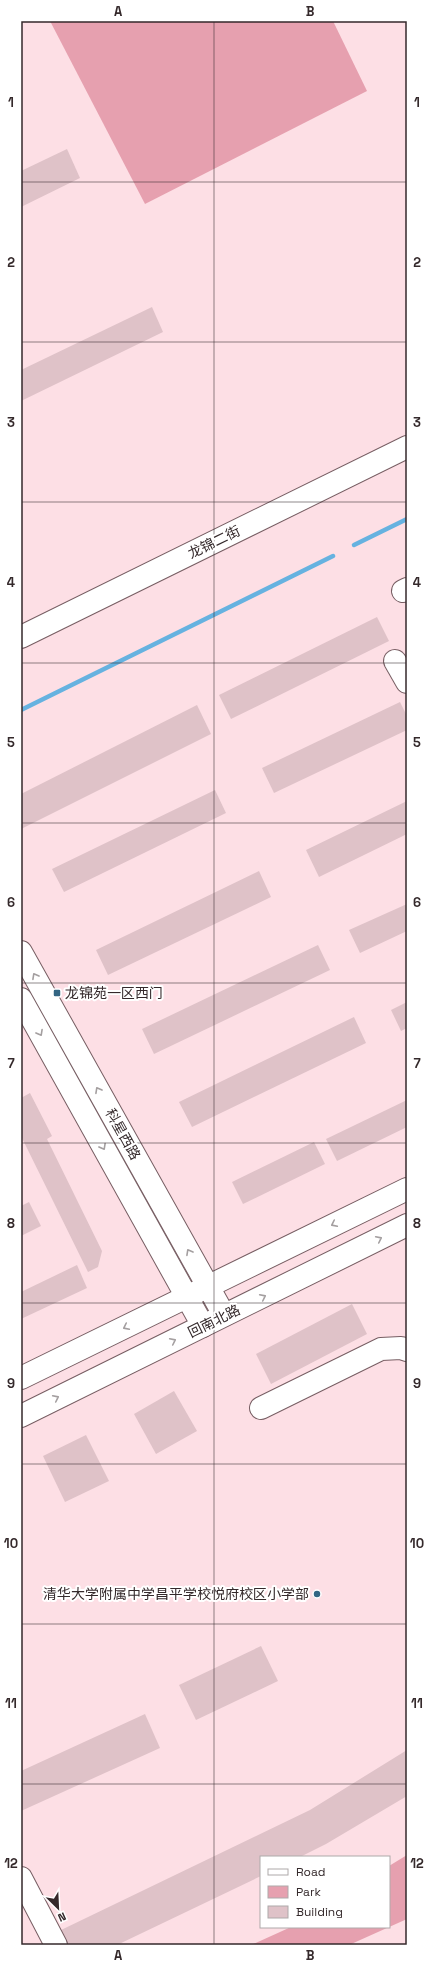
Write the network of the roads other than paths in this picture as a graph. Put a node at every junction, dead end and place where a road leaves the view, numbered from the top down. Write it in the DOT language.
graph roads {
  1 [pos="407,447"];
  2 [pos="21,638"];
  3 [pos="395,661"];
  4 [pos="407,682"];
  5 [pos="21,952"];
  6 [pos="21,999"];
  7 [pos="407,1189"];
  8 [pos="407,1225"];
  9 [pos="208,1286"];
  10 [pos="186,1297"];
  11 [pos="224,1315"];
  12 [pos="203,1326"];
  13 [pos="407,1350"];
  14 [pos="21,1378"];
  15 [pos="261,1408"];
  16 [pos="21,1416"];
  17 [pos="21,1878"];
  18 [pos="56,1945"];
  1 -- 2 [label="street, 龙锦二街"];
  3 -- 4 [label="street"];
  9 -- 5 [label="street, 科星西路, one-way"];
  6 -- 10 [label="street, 科星西路, one-way"];
  7 -- 9 [label="street, one-way"];
  11 -- 8 [label="street, 回南北路, one-way"];
  9 -- 10 [label="street"];
  9 -- 11 [label="street, 科星西路"];
  10 -- 12 [label="street, 科星西路"];
  10 -- 14 [label="street, one-way"];
  11 -- 12 [label="street, 回南北路"];
  16 -- 12 [label="street, 回南北路, one-way"];
  13 -- 15 [label="street"];
  17 -- 18 [label="street"];
}
